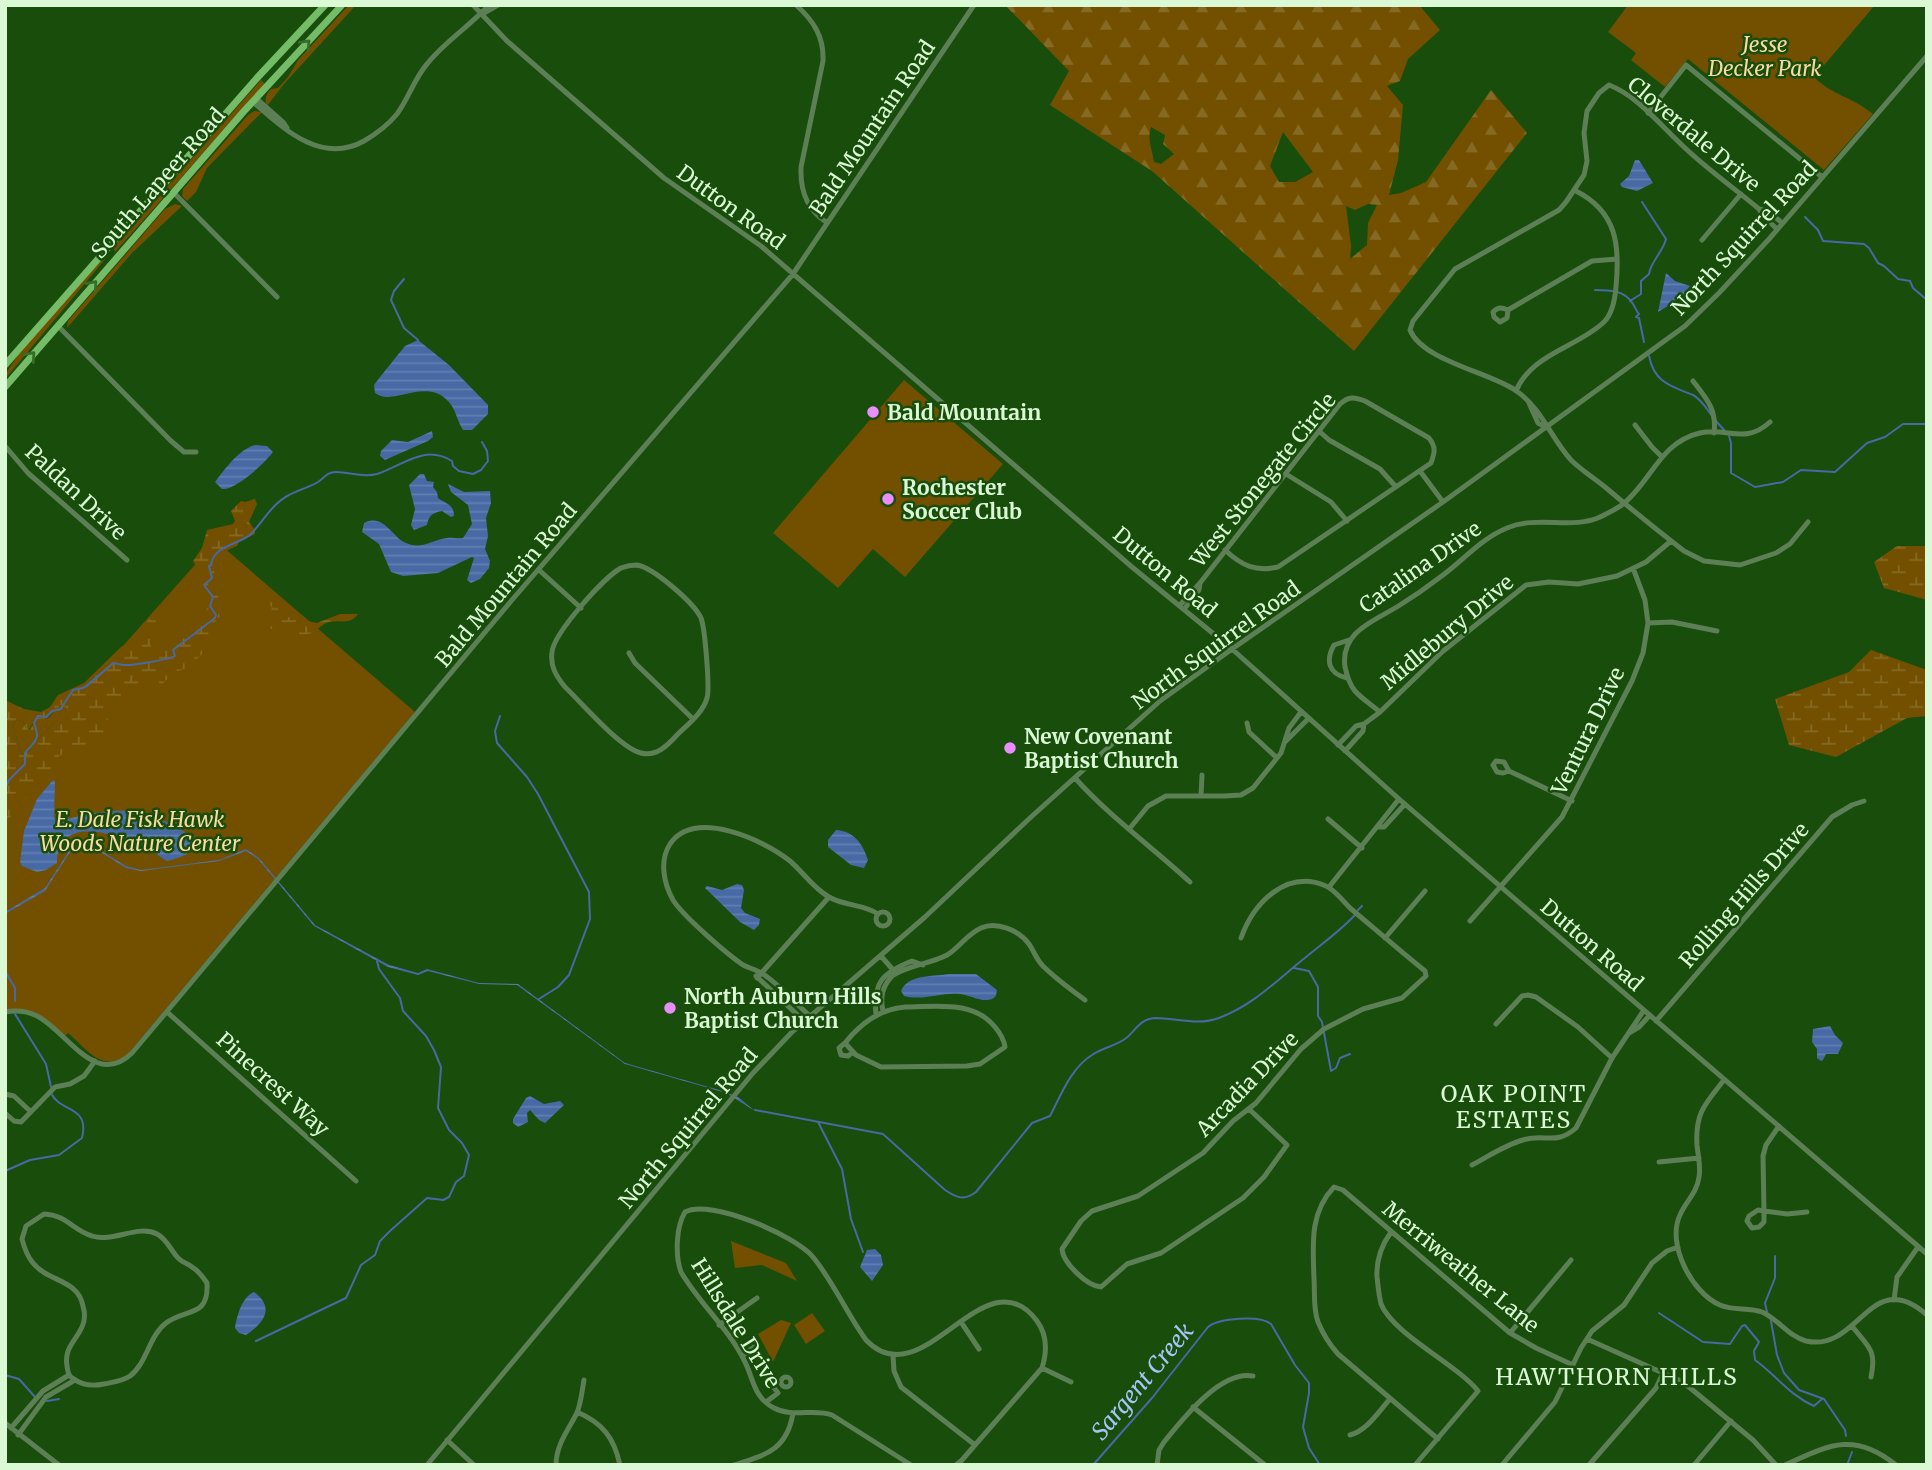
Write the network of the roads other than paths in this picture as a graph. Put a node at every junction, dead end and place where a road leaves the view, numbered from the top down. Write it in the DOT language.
graph roads {
  1 [pos="325,5"];
  2 [pos="342,5"];
  3 [pos="473,5"];
  4 [pos="489,5"];
  5 [pos="498,5"];
  6 [pos="796,5"];
  7 [pos="974,5"];
  8 [pos="481,14"];
  9 [pos="1927,56"];
  10 [pos="267,69"];
  11 [pos="271,82"];
  12 [pos="254,100"];
  13 [pos="1648,113"];
  14 [pos="1822,177"];
  15 [pos="1576,191"];
  16 [pos="173,192"];
  17 [pos="1741,194"];
  18 [pos="1759,209"];
  19 [pos="826,222"];
  20 [pos="1782,223"];
  21 [pos="1777,229"];
  22 [pos="1702,240"];
  23 [pos="106,249"];
  24 [pos="1617,259"];
  25 [pos="113,261"];
  26 [pos="793,274"];
  27 [pos="276,297"];
  28 [pos="1508,310"];
  29 [pos="58,326"];
  30 [pos="7,360"];
  31 [pos="1693,381"];
  32 [pos="5,387"];
  33 [pos="1516,391"];
  34 [pos="1770,422"];
  35 [pos="1636,425"];
  36 [pos="1547,428"];
  37 [pos="1319,431"];
  38 [pos="1714,433"];
  39 [pos="5,446"];
  40 [pos="196,452"];
  41 [pos="1662,457"];
  42 [pos="1420,471"];
  43 [pos="1286,474"];
  44 [pos="1396,487"];
  45 [pos="1443,502"];
  46 [pos="1624,503"];
  47 [pos="1347,521"];
  48 [pos="1808,522"];
  49 [pos="1671,541"];
  50 [pos="1225,550"];
  51 [pos="127,560"];
  52 [pos="1633,568"];
  53 [pos="538,570"];
  54 [pos="1183,606"];
  55 [pos="581,608"];
  56 [pos="1648,623"];
  57 [pos="1717,631"];
  58 [pos="1349,640"];
  59 [pos="1232,649"];
  60 [pos="629,653"];
  61 [pos="1347,678"];
  62 [pos="1301,712"];
  63 [pos="1380,712"];
  64 [pos="693,719"];
  65 [pos="1308,719"];
  66 [pos="1247,723"];
  67 [pos="1364,724"];
  68 [pos="1286,741"];
  69 [pos="1338,745"];
  70 [pos="1345,751"];
  71 [pos="1277,758"];
  72 [pos="1509,771"];
  73 [pos="1202,775"];
  74 [pos="1075,778"];
  75 [pos="1201,796"];
  76 [pos="1402,801"];
  77 [pos="1864,801"];
  78 [pos="1572,802"];
  79 [pos="1328,819"];
  80 [pos="1130,828"];
  81 [pos="1362,848"];
  82 [pos="1190,881"];
  83 [pos="1329,887"];
  84 [pos="1500,887"];
  85 [pos="1425,891"];
  86 [pos="829,897"];
  87 [pos="878,914"];
  88 [pos="1471,921"];
  89 [pos="1241,938"];
  90 [pos="1385,938"];
  91 [pos="881,956"];
  92 [pos="874,962"];
  93 [pos="894,971"];
  94 [pos="759,976"];
  95 [pos="888,976"];
  96 [pos="782,996"];
  97 [pos="1085,1000"];
  98 [pos="1644,1010"];
  99 [pos="883,1011"];
  100 [pos="5,1012"];
  101 [pos="167,1012"];
  102 [pos="876,1015"];
  103 [pos="1650,1015"];
  104 [pos="810,1016"];
  105 [pos="804,1021"];
  106 [pos="1656,1021"];
  107 [pos="1496,1024"];
  108 [pos="1636,1025"];
  109 [pos="845,1043"];
  110 [pos="853,1052"];
  111 [pos="1612,1058"];
  112 [pos="95,1061"];
  113 [pos="1724,1080"];
  114 [pos="5,1094"];
  115 [pos="1249,1110"];
  116 [pos="30,1111"];
  117 [pos="5,1113"];
  118 [pos="1779,1126"];
  119 [pos="1699,1158"];
  120 [pos="1659,1161"];
  121 [pos="1472,1165"];
  122 [pos="356,1181"];
  123 [pos="1807,1212"];
  124 [pos="1391,1232"];
  125 [pos="1678,1247"];
  126 [pos="1918,1247"];
  127 [pos="1927,1255"];
  128 [pos="1571,1260"];
  129 [pos="757,1298"];
  130 [pos="1894,1300"];
  131 [pos="1927,1315"];
  132 [pos="961,1322"];
  133 [pos="719,1325"];
  134 [pos="1852,1326"];
  135 [pos="1510,1333"];
  136 [pos="1587,1339"];
  137 [pos="979,1349"];
  138 [pos="893,1354"];
  139 [pos="742,1356"];
  140 [pos="1573,1365"];
  141 [pos="1042,1368"];
  142 [pos="1663,1373"];
  143 [pos="69,1376"];
  144 [pos="1253,1376"];
  145 [pos="1871,1377"];
  146 [pos="75,1380"];
  147 [pos="584,1380"];
  148 [pos="1071,1382"];
  149 [pos="785,1386"];
  150 [pos="778,1393"];
  151 [pos="1390,1399"];
  152 [pos="766,1402"];
  153 [pos="1193,1407"];
  154 [pos="577,1412"];
  155 [pos="793,1413"];
  156 [pos="1731,1421"];
  157 [pos="5,1423"];
  158 [pos="11,1428"];
  159 [pos="18,1435"];
  160 [pos="1350,1435"];
  161 [pos="1438,1438"];
  162 [pos="447,1440"];
  163 [pos="975,1445"];
  164 [pos="59,1465"];
  165 [pos="426,1465"];
  166 [pos="474,1465"];
  167 [pos="556,1465"];
  168 [pos="620,1465"];
  169 [pos="734,1465"];
  170 [pos="911,1465"];
  171 [pos="956,1465"];
  172 [pos="1157,1465"];
  173 [pos="1265,1465"];
  174 [pos="1415,1465"];
  175 [pos="1502,1465"];
  176 [pos="1589,1465"];
  177 [pos="1693,1465"];
  178 [pos="1776,1465"];
  179 [pos="1785,1465"];
  180 [pos="1896,1465"];
  1 -- 10 [label="main road, South Lapeer Road"];
  11 -- 2 [label="main road, South Lapeer Road, one-way"];
  3 -- 8 [label="street, Dutton Road"];
  4 -- 8 [label="street"];
  5 -- 8 [label="street"];
  6 -- 19 [label="street"];
  7 -- 19 [label="street, Bald Mountain Road"];
  8 -- 12 [label="street"];
  8 -- 26 [label="street, Dutton Road"];
  9 -- 14 [label="street, North Squirrel Road"];
  10 -- 11 [label="main road"];
  10 -- 23 [label="main road, South Lapeer Road"];
  11 -- 12 [label="main road, South Lapeer Road"];
  12 -- 16 [label="main road, South Lapeer Road"];
  13 -- 14 [label="street"];
  13 -- 15 [label="street, Cloverdale Drive"];
  13 -- 17 [label="street, Cloverdale Drive"];
  14 -- 20 [label="street, North Squirrel Road"];
  15 -- 24 [label="street"];
  15 -- 33 [label="street"];
  16 -- 25 [label="main road, South Lapeer Road"];
  16 -- 27 [label="street"];
  17 -- 18 [label="street, Cloverdale Drive"];
  17 -- 22 [label="street"];
  18 -- 20 [label="street, Cloverdale Drive"];
  18 -- 21 [label="street, Cloverdale Drive"];
  19 -- 26 [label="street, Bald Mountain Road"];
  20 -- 21 [label="street, North Squirrel Road"];
  21 -- 36 [label="street, North Squirrel Road"];
  23 -- 25 [label="main road"];
  23 -- 30 [label="main road, South Lapeer Road"];
  24 -- 28 [label="street"];
  24 -- 33 [label="street"];
  29 -- 25 [label="main road, South Lapeer Road, one-way"];
  26 -- 53 [label="street, Bald Mountain Road"];
  26 -- 54 [label="street, Dutton Road"];
  32 -- 29 [label="main road, South Lapeer Road, one-way"];
  29 -- 40 [label="street"];
  31 -- 38 [label="street"];
  33 -- 36 [label="street"];
  34 -- 38 [label="street, Catalina Drive"];
  35 -- 41 [label="street"];
  36 -- 45 [label="street, North Squirrel Road"];
  36 -- 46 [label="street"];
  37 -- 42 [label="street, West Stonegate Circle"];
  37 -- 43 [label="street, West Stonegate Circle"];
  37 -- 44 [label="street"];
  38 -- 41 [label="street, Catalina Drive"];
  39 -- 51 [label="street, Paldan Drive"];
  41 -- 46 [label="street, Catalina Drive"];
  42 -- 44 [label="street"];
  42 -- 45 [label="street"];
  43 -- 47 [label="street"];
  43 -- 50 [label="street, West Stonegate Circle"];
  44 -- 47 [label="street"];
  45 -- 59 [label="street, North Squirrel Road"];
  46 -- 49 [label="street"];
  46 -- 58 [label="street, Catalina Drive"];
  47 -- 50 [label="street"];
  48 -- 49 [label="street"];
  49 -- 52 [label="street, Midlebury Drive"];
  50 -- 54 [label="street, West Stonegate Circle"];
  52 -- 56 [label="street, Ventura Drive"];
  52 -- 63 [label="street, Midlebury Drive"];
  53 -- 55 [label="street"];
  53 -- 101 [label="street, Bald Mountain Road"];
  54 -- 59 [label="street, Dutton Road"];
  55 -- 64 [label="street"];
  55 -- 64 [label="street"];
  56 -- 57 [label="street"];
  56 -- 78 [label="street, Ventura Drive"];
  58 -- 61 [label="street, Catalina Drive"];
  58 -- 61 [label="street"];
  59 -- 62 [label="street, Dutton Road"];
  59 -- 74 [label="street, North Squirrel Road"];
  60 -- 64 [label="street"];
  61 -- 63 [label="street"];
  62 -- 65 [label="street, Dutton Road"];
  62 -- 68 [label="street"];
  63 -- 67 [label="street, Midlebury Drive"];
  65 -- 68 [label="street"];
  65 -- 69 [label="street, Dutton Road"];
  66 -- 71 [label="street"];
  67 -- 69 [label="street, Midlebury Drive"];
  67 -- 70 [label="street, Midlebury Drive"];
  68 -- 71 [label="street"];
  69 -- 70 [label="street, Dutton Road"];
  70 -- 76 [label="street, Dutton Road"];
  71 -- 75 [label="street"];
  72 -- 78 [label="street"];
  73 -- 75 [label="street"];
  74 -- 80 [label="street"];
  74 -- 91 [label="street, North Squirrel Road"];
  75 -- 80 [label="street"];
  76 -- 81 [label="street"];
  76 -- 84 [label="street, Dutton Road"];
  77 -- 106 [label="street, Rolling Hills Drive"];
  78 -- 84 [label="street, Ventura Drive"];
  79 -- 81 [label="street"];
  80 -- 82 [label="street"];
  81 -- 83 [label="street"];
  83 -- 89 [label="street"];
  83 -- 90 [label="street"];
  84 -- 88 [label="street, Ventura Drive"];
  84 -- 98 [label="street, Dutton Road"];
  85 -- 90 [label="street"];
  86 -- 87 [label="street"];
  86 -- 94 [label="street"];
  86 -- 94 [label="street"];
  90 -- 115 [label="street, Arcadia Drive"];
  91 -- 92 [label="street, North Squirrel Road"];
  91 -- 93 [label="street"];
  92 -- 95 [label="street"];
  92 -- 104 [label="street, North Squirrel Road"];
  93 -- 95 [label="street"];
  93 -- 97 [label="street"];
  94 -- 96 [label="street"];
  95 -- 99 [label="street"];
  95 -- 102 [label="street"];
  96 -- 104 [label="street"];
  96 -- 105 [label="street"];
  98 -- 103 [label="street, Dutton Road"];
  98 -- 108 [label="street"];
  99 -- 102 [label="street"];
  99 -- 110 [label="street"];
  100 -- 112 [label="street"];
  101 -- 112 [label="street, Bald Mountain Road"];
  101 -- 122 [label="street, Pinecrest Way"];
  102 -- 109 [label="street"];
  103 -- 106 [label="street, Dutton Road"];
  103 -- 108 [label="street"];
  104 -- 105 [label="street, North Squirrel Road"];
  105 -- 162 [label="street, North Squirrel Road"];
  106 -- 113 [label="street, Dutton Road"];
  107 -- 111 [label="street"];
  108 -- 111 [label="street"];
  109 -- 110 [label="street"];
  109 -- 110 [label="street"];
  111 -- 121 [label="street"];
  112 -- 116 [label="street"];
  113 -- 118 [label="street, Dutton Road"];
  113 -- 119 [label="street"];
  114 -- 116 [label="street"];
  115 -- 115 [label="street, Arcadia Drive"];
  116 -- 117 [label="street"];
  118 -- 123 [label="street"];
  118 -- 126 [label="street, Dutton Road"];
  119 -- 120 [label="street"];
  119 -- 125 [label="street"];
  124 -- 135 [label="street, Merriweather Lane"];
  124 -- 151 [label="street, Merriweather Lane"];
  124 -- 161 [label="street"];
  125 -- 134 [label="street"];
  125 -- 136 [label="street"];
  126 -- 127 [label="street, Dutton Road"];
  126 -- 130 [label="street"];
  128 -- 135 [label="street"];
  129 -- 133 [label="street"];
  130 -- 131 [label="street"];
  130 -- 134 [label="street"];
  132 -- 137 [label="street"];
  132 -- 138 [label="street"];
  132 -- 141 [label="street"];
  133 -- 138 [label="street, Hillsdale Drive"];
  133 -- 139 [label="street, Hillsdale Drive"];
  134 -- 145 [label="street"];
  135 -- 140 [label="street, Merriweather Lane"];
  136 -- 140 [label="street"];
  136 -- 142 [label="street"];
  138 -- 163 [label="street"];
  139 -- 150 [label="street"];
  139 -- 152 [label="street, Hillsdale Drive"];
  140 -- 175 [label="street"];
  141 -- 148 [label="street"];
  141 -- 163 [label="street"];
  142 -- 156 [label="street"];
  142 -- 176 [label="street"];
  143 -- 146 [label="street"];
  143 -- 146 [label="street"];
  143 -- 158 [label="street"];
  144 -- 153 [label="street"];
  146 -- 159 [label="street"];
  147 -- 154 [label="street"];
  149 -- 150 [label="street"];
  150 -- 152 [label="street"];
  151 -- 160 [label="street"];
  151 -- 161 [label="street"];
  152 -- 155 [label="street, Hillsdale Drive"];
  153 -- 172 [label="street"];
  153 -- 173 [label="street"];
  154 -- 167 [label="street"];
  154 -- 168 [label="street"];
  155 -- 169 [label="street"];
  155 -- 170 [label="street, Hillsdale Drive"];
  156 -- 177 [label="street"];
  156 -- 178 [label="street"];
  157 -- 158 [label="street"];
  158 -- 159 [label="street"];
  159 -- 164 [label="street"];
  161 -- 174 [label="street"];
  162 -- 165 [label="street, North Squirrel Road"];
  162 -- 166 [label="street"];
  163 -- 171 [label="street"];
  179 -- 180 [label="street"];
}
